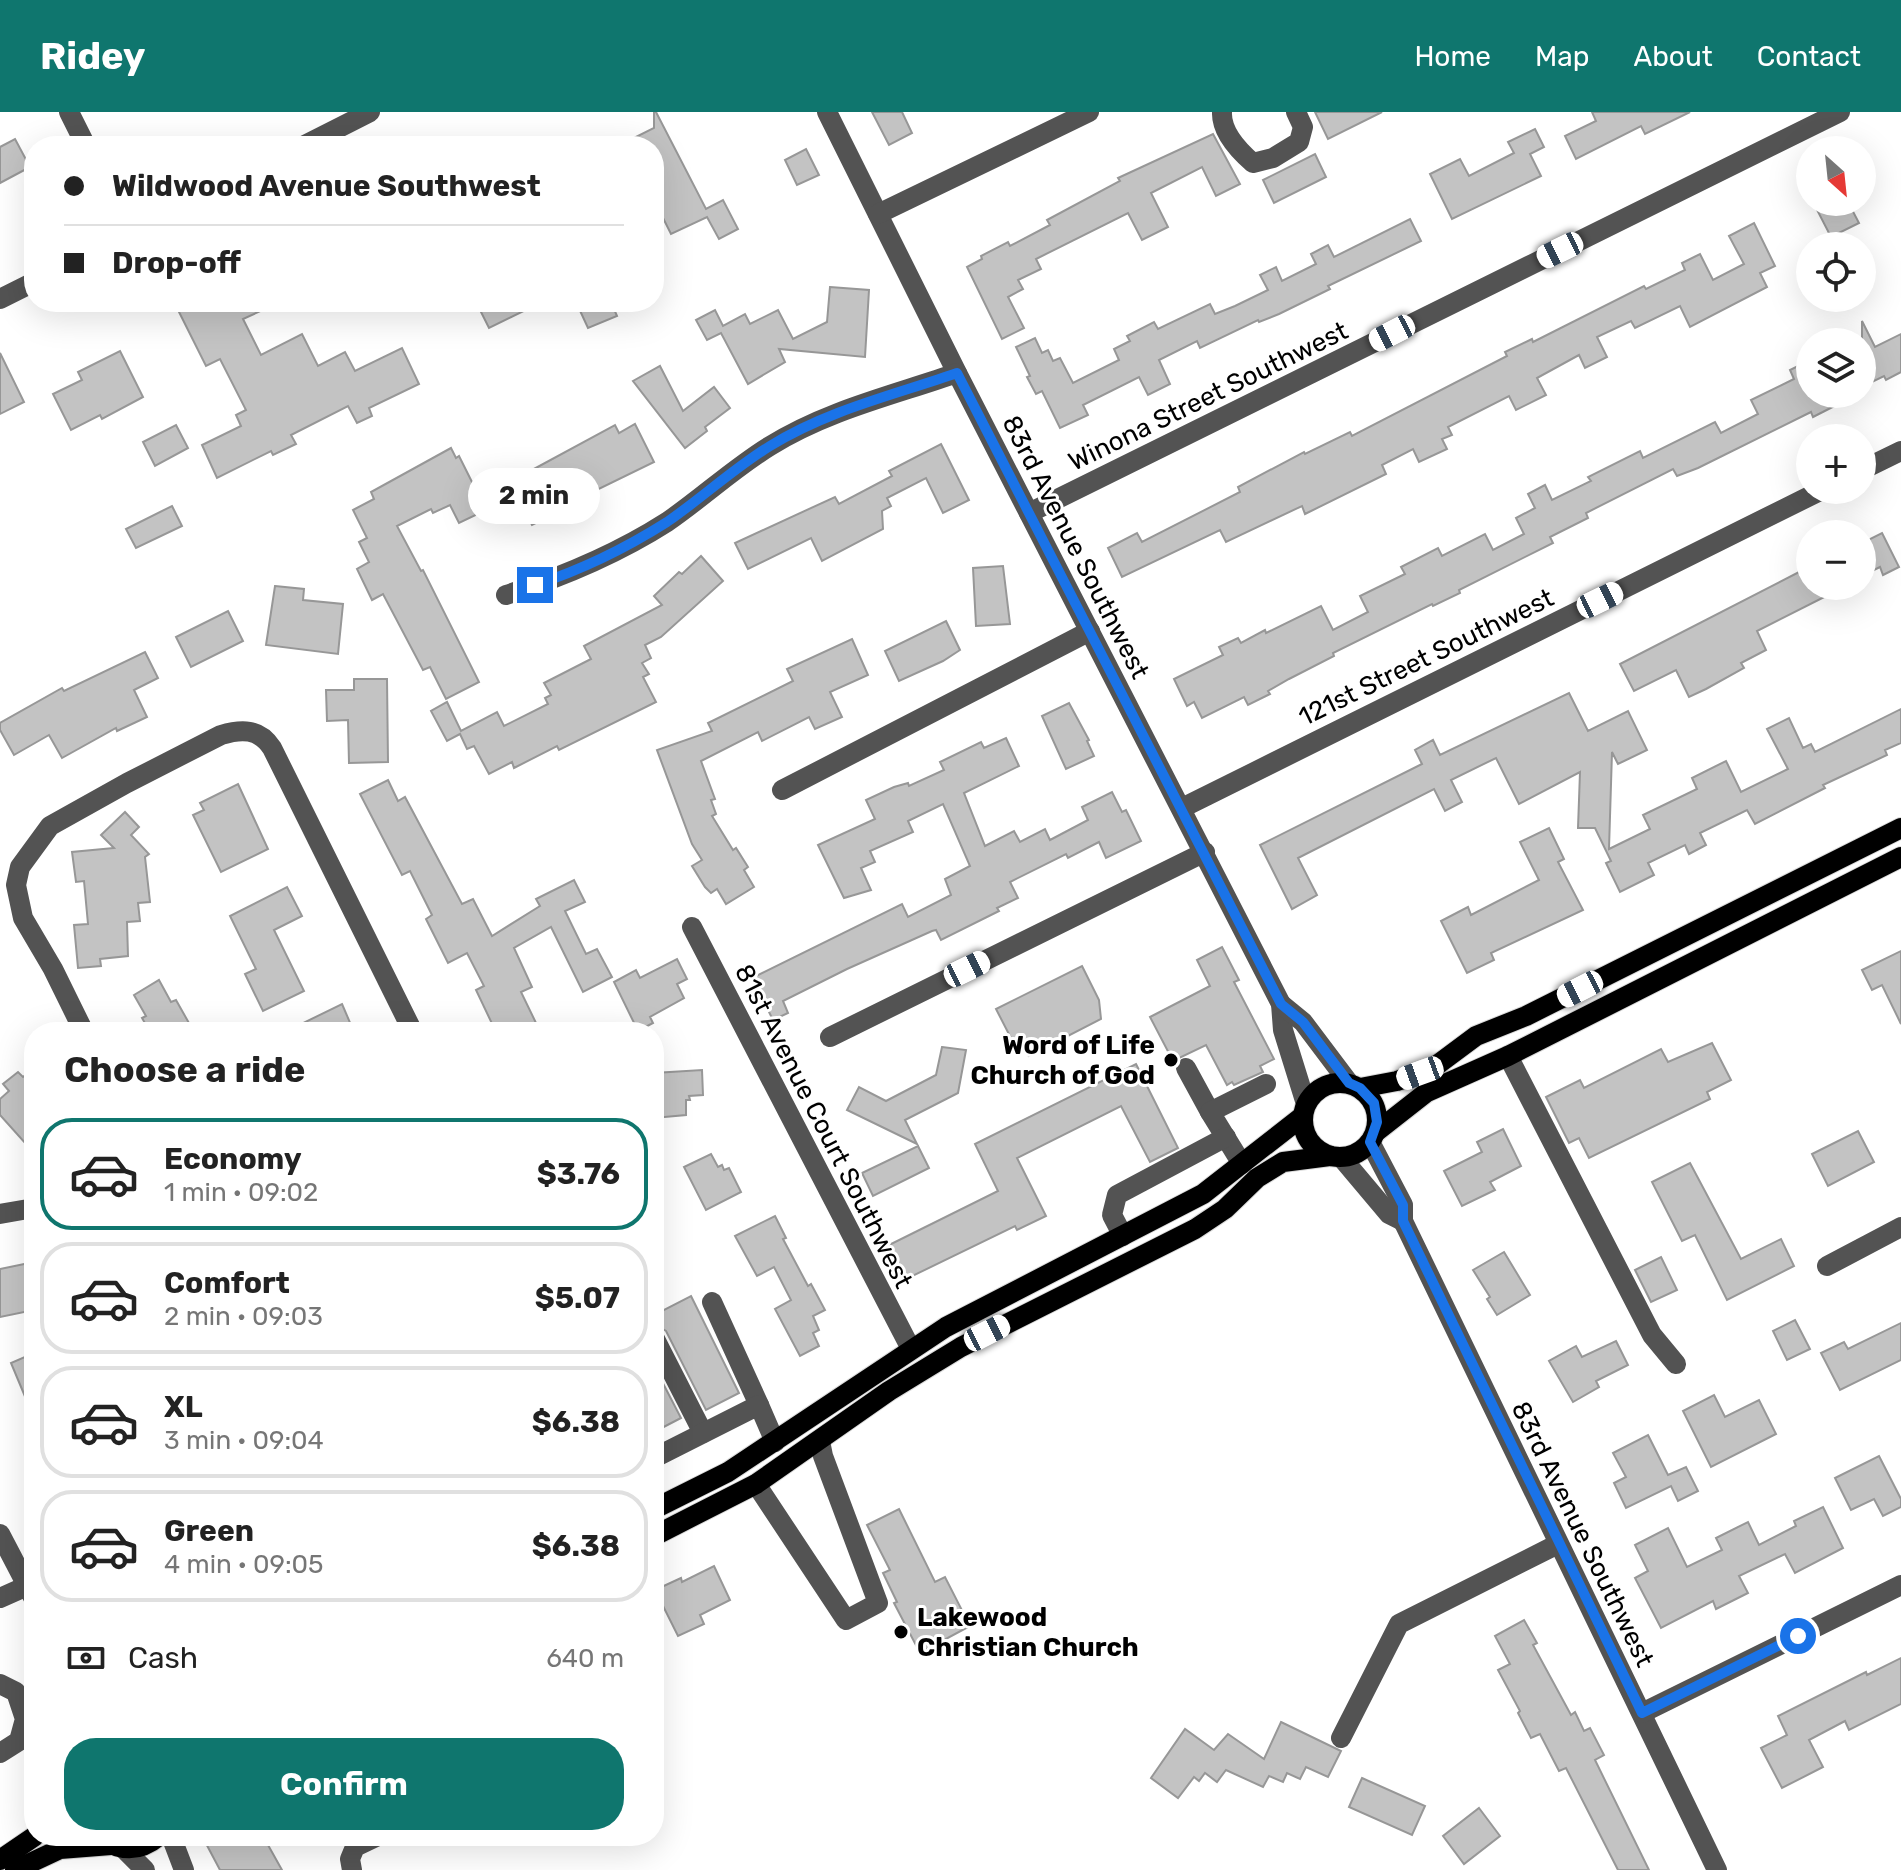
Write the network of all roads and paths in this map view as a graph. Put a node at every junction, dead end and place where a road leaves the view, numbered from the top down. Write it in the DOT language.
graph roads {
  1 [pos="69,112"];
  2 [pos="370,112"];
  3 [pos="827,112"];
  4 [pos="1089,112"];
  5 [pos="1222,112"];
  6 [pos="1296,112"];
  7 [pos="1840,112"];
  8 [pos="81,136"];
  9 [pos="323,136"];
  10 [pos="878,214"];
  11 [pos="24,287"];
  12 [pos="0,299"];
  13 [pos="957,373"];
  14 [pos="1901,451"];
  15 [pos="1876,463"];
  16 [pos="1796,503"];
  17 [pos="1029,513"];
  18 [pos="506,595"];
  19 [pos="1090,631"];
  20 [pos="782,790"];
  21 [pos="1182,808"];
  22 [pos="1901,828"];
  23 [pos="1205,852"];
  24 [pos="1901,857"];
  25 [pos="692,927"];
  26 [pos="1281,1004"];
  27 [pos="79,1022"];
  28 [pos="408,1022"];
  29 [pos="830,1037"];
  30 [pos="1508,1056"];
  31 [pos="1186,1068"];
  32 [pos="1266,1084"];
  33 [pos="1354,1085"];
  34 [pos="1304,1110"];
  35 [pos="1210,1112"];
  36 [pos="1226,1137"];
  37 [pos="1373,1137"];
  38 [pos="1335,1156"];
  39 [pos="1242,1164"];
  40 [pos="24,1210"];
  41 [pos="0,1214"];
  42 [pos="1403,1221"];
  43 [pos="1901,1227"];
  44 [pos="1123,1236"];
  45 [pos="1827,1266"];
  46 [pos="712,1302"];
  47 [pos="911,1349"];
  48 [pos="664,1357"];
  49 [pos="1676,1364"];
  50 [pos="759,1405"];
  51 [pos="703,1433"];
  52 [pos="820,1441"];
  53 [pos="775,1442"];
  54 [pos="664,1453"];
  55 [pos="756,1484"];
  56 [pos="664,1504"];
  57 [pos="664,1531"];
  58 [pos="0,1534"];
  59 [pos="1558,1544"];
  60 [pos="24,1580"];
  61 [pos="1901,1585"];
  62 [pos="24,1594"];
  63 [pos="0,1598"];
  64 [pos="0,1684"];
  65 [pos="1642,1713"];
  66 [pos="24,1716"];
  67 [pos="24,1723"];
  68 [pos="1341,1738"];
  69 [pos="0,1753"];
  70 [pos="24,1844"];
  71 [pos="86,1846"];
  72 [pos="116,1846"];
  73 [pos="175,1846"];
  74 [pos="357,1846"];
  75 [pos="0,1860"];
  76 [pos="15,1870"];
  77 [pos="145,1870"];
  78 [pos="184,1870"];
  79 [pos="352,1870"];
  80 [pos="1717,1870"];
  1 -- 8 [label="street"];
  2 -- 9 [label="street"];
  3 -- 10 [label="street, 83rd Avenue Southwest"];
  4 -- 10 [label="street"];
  5 -- 6 [label="street"];
  7 -- 17 [label="street, Winona Street Southwest"];
  10 -- 13 [label="street, 83rd Avenue Southwest"];
  11 -- 12 [label="street"];
  13 -- 17 [label="street, 83rd Avenue Southwest"];
  13 -- 18 [label="street"];
  14 -- 15 [label="street"];
  16 -- 21 [label="street, 121st Street Southwest"];
  17 -- 19 [label="street, 83rd Avenue Southwest"];
  19 -- 20 [label="street"];
  19 -- 21 [label="street, 83rd Avenue Southwest"];
  21 -- 23 [label="street, 83rd Avenue Southwest"];
  22 -- 33 [label="main road"];
  23 -- 26 [label="street, 83rd Avenue Southwest"];
  23 -- 29 [label="street"];
  24 -- 30 [label="main road"];
  25 -- 47 [label="street, 81st Avenue Court Southwest"];
  26 -- 33 [label="street, 83rd Avenue Southwest"];
  26 -- 34 [label="street, 83rd Avenue Southwest"];
  27 -- 28 [label="street"];
  30 -- 37 [label="main road"];
  30 -- 49 [label="street"];
  31 -- 35 [label="street"];
  32 -- 35 [label="street"];
  33 -- 34 [label="main road"];
  33 -- 37 [label="main road"];
  34 -- 38 [label="main road"];
  34 -- 39 [label="main road"];
  35 -- 36 [label="street"];
  36 -- 39 [label="street"];
  36 -- 44 [label="street"];
  37 -- 38 [label="main road"];
  37 -- 42 [label="street, 83rd Avenue Southwest"];
  38 -- 42 [label="street, 83rd Avenue Southwest"];
  38 -- 52 [label="main road"];
  39 -- 44 [label="main road"];
  40 -- 41 [label="street"];
  42 -- 59 [label="street, 83rd Avenue Southwest"];
  43 -- 45 [label="street"];
  44 -- 47 [label="main road"];
  46 -- 50 [label="street"];
  47 -- 53 [label="main road"];
  48 -- 51 [label="street"];
  50 -- 51 [label="street"];
  50 -- 53 [label="street"];
  51 -- 54 [label="street"];
  52 -- 55 [label="main road"];
  52 -- 55 [label="street"];
  53 -- 56 [label="main road"];
  55 -- 57 [label="main road"];
  58 -- 60 [label="street"];
  59 -- 65 [label="street, 83rd Avenue Southwest"];
  59 -- 68 [label="street"];
  61 -- 65 [label="street"];
  62 -- 63 [label="street"];
  64 -- 66 [label="street"];
  65 -- 80 [label="street, 83rd Avenue Southwest"];
  67 -- 69 [label="street"];
  70 -- 75 [label="main road"];
  71 -- 76 [label="main road"];
  72 -- 77 [label="street"];
  73 -- 78 [label="street"];
  74 -- 79 [label="street"];
}
